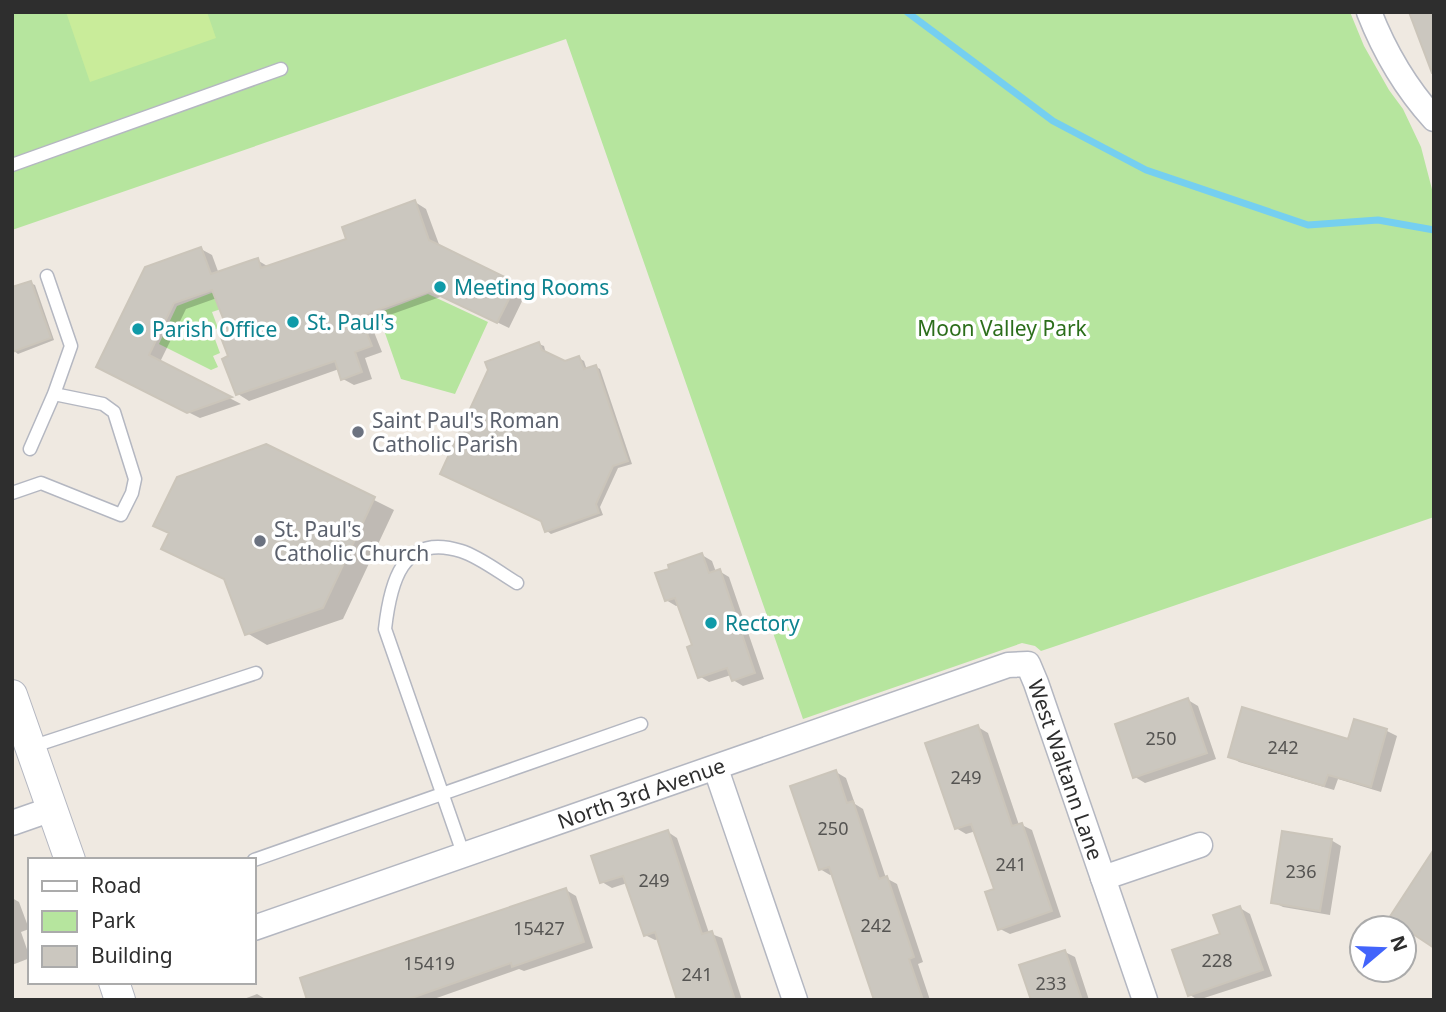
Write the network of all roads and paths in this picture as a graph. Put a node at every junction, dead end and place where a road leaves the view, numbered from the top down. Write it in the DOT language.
graph roads {
  1 [pos="1369,12"];
  2 [pos="281,69"];
  3 [pos="1434,119"];
  4 [pos="12,165"];
  5 [pos="47,276"];
  6 [pos="54,394"];
  7 [pos="30,449"];
  8 [pos="12,493"];
  9 [pos="517,583"];
  10 [pos="1028,664"];
  11 [pos="256,674"];
  12 [pos="12,695"];
  13 [pos="641,724"];
  14 [pos="30,748"];
  15 [pos="716,768"];
  16 [pos="442,794"];
  17 [pos="52,809"];
  18 [pos="12,823"];
  19 [pos="1200,845"];
  20 [pos="464,856"];
  21 [pos="69,858"];
  22 [pos="256,859"];
  23 [pos="1103,877"];
  24 [pos="256,927"];
  25 [pos="795,1000"];
  26 [pos="1145,1000"];
  1 -- 3 [label="street"];
  2 -- 4 [label="lane"];
  5 -- 6 [label="lane"];
  6 -- 7 [label="lane"];
  6 -- 8 [label="lane"];
  9 -- 16 [label="lane"];
  10 -- 15 [label="street, North 3rd Avenue"];
  10 -- 23 [label="street, West Waltann Lane"];
  11 -- 14 [label="lane"];
  12 -- 14 [label="street"];
  13 -- 16 [label="lane"];
  14 -- 17 [label="street"];
  15 -- 20 [label="street, North 3rd Avenue"];
  15 -- 25 [label="street"];
  16 -- 20 [label="lane"];
  16 -- 22 [label="lane"];
  17 -- 18 [label="street"];
  17 -- 21 [label="street"];
  19 -- 23 [label="street, West Waltann Lane"];
  20 -- 24 [label="street, North 3rd Avenue"];
  23 -- 26 [label="street, West Waltann Lane"];
}
